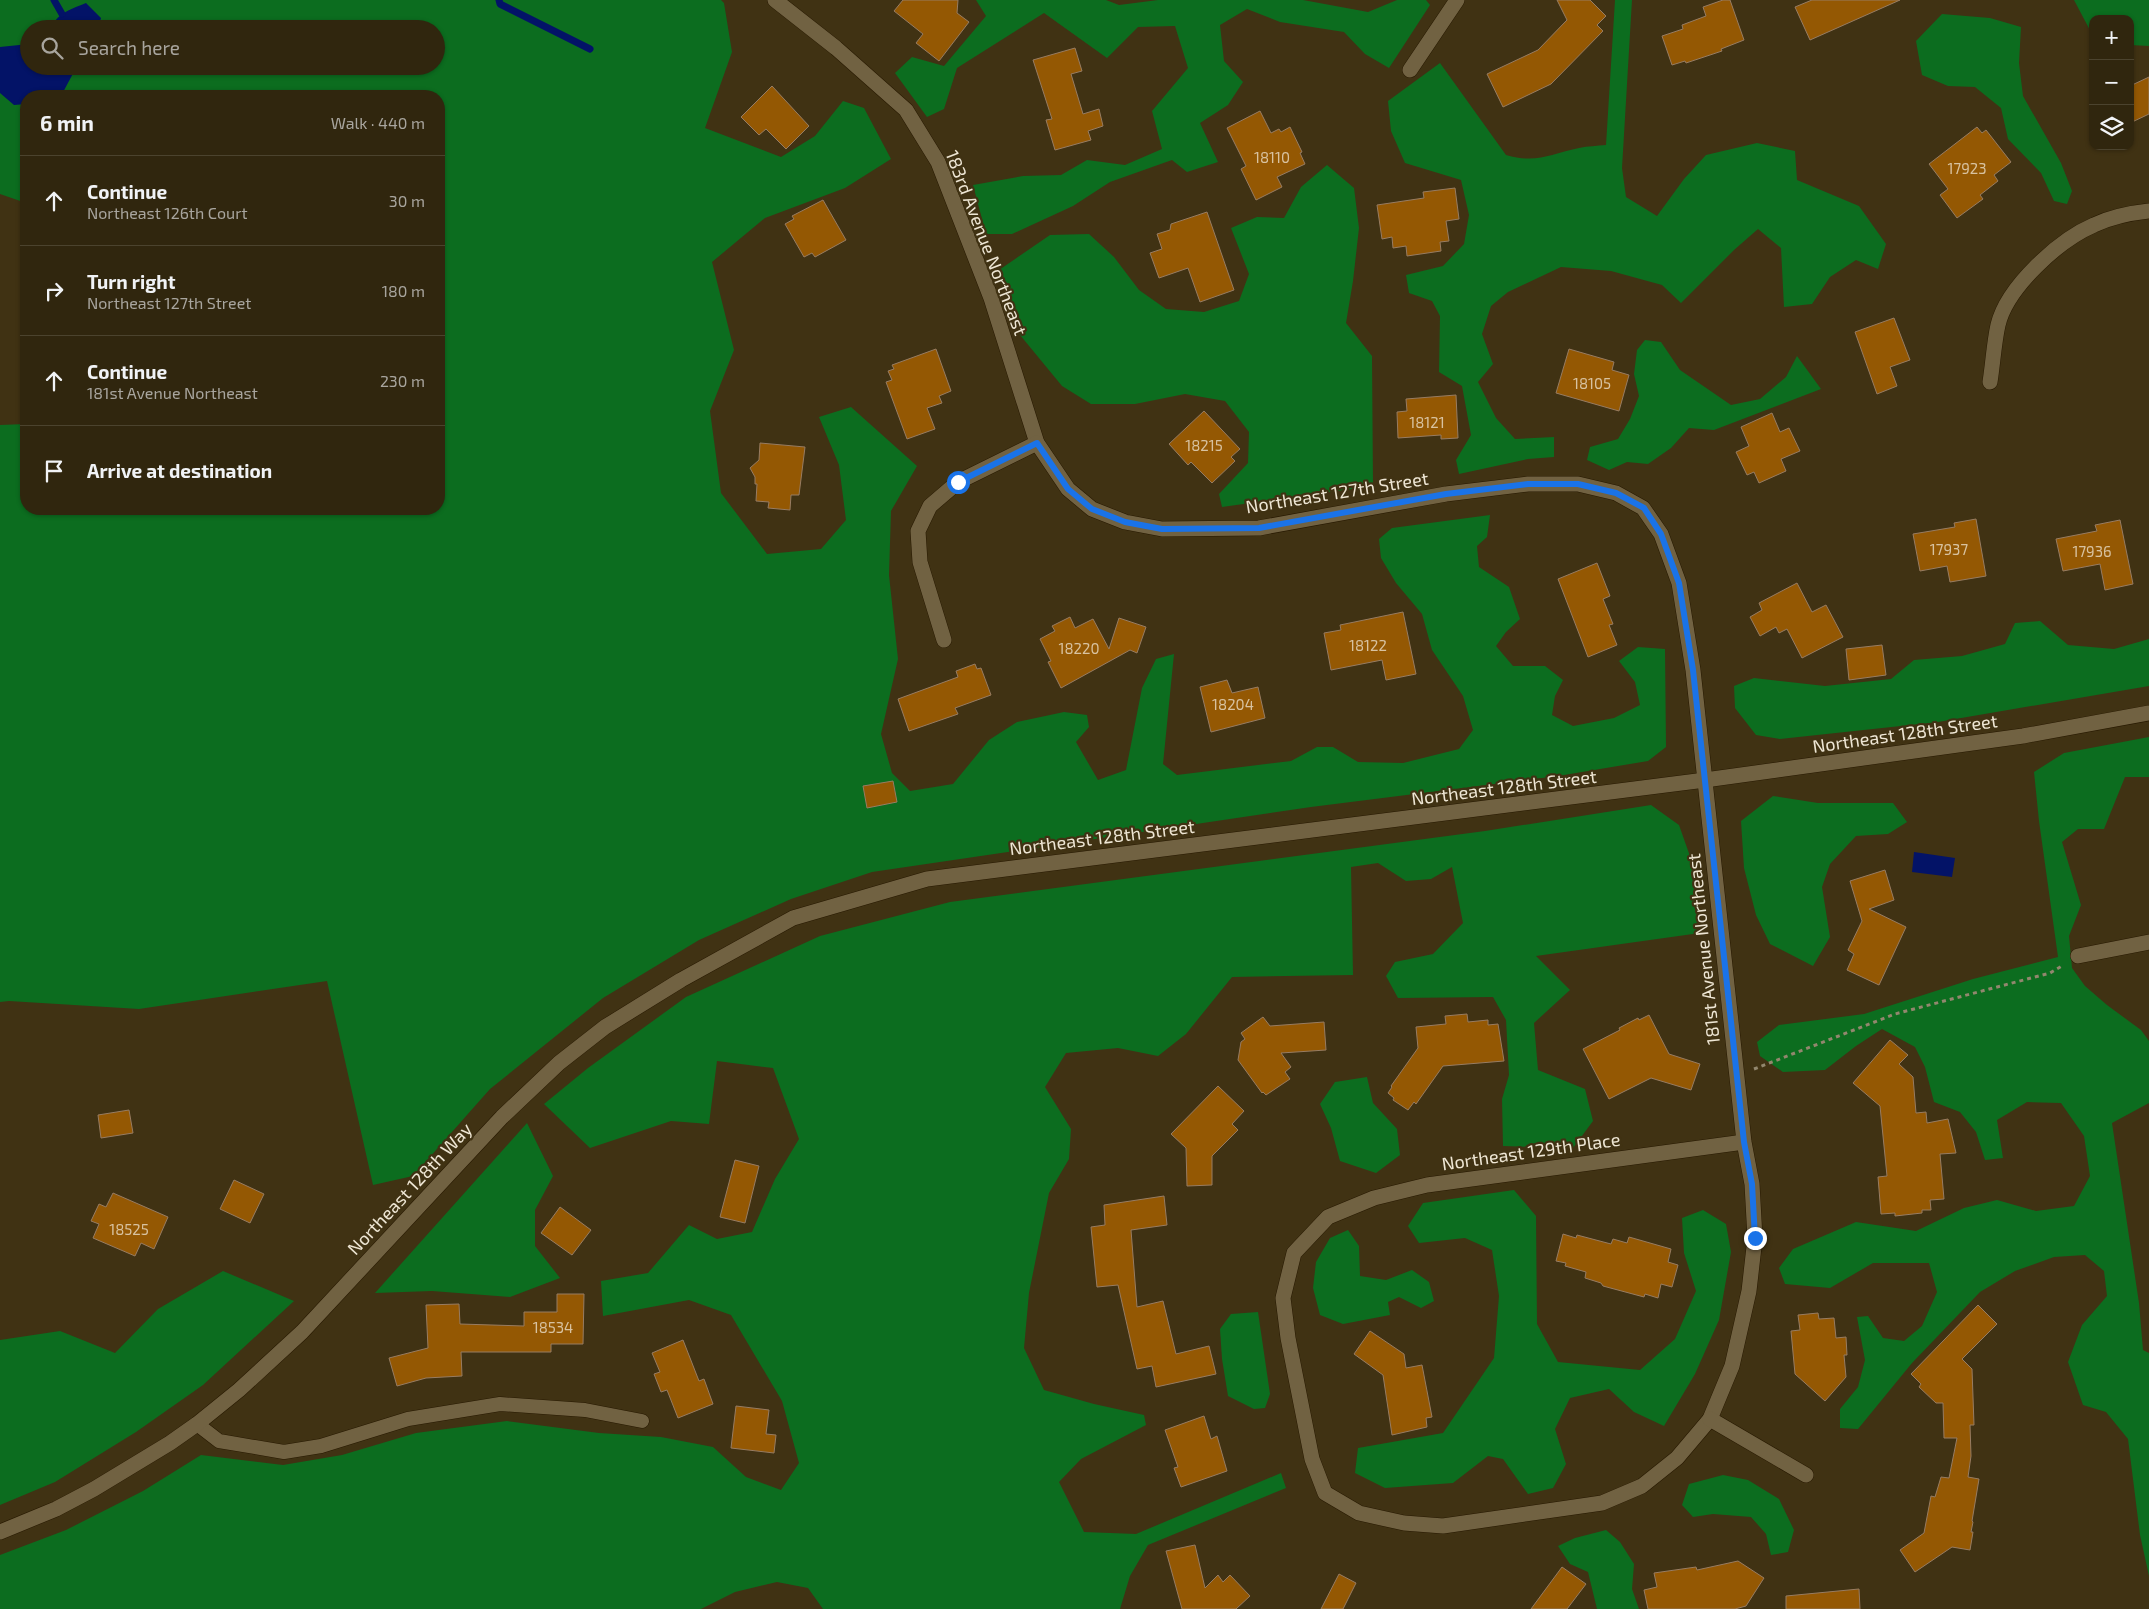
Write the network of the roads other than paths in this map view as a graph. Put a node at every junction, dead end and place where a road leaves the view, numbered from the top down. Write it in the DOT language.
graph roads {
  1 [pos="775,0"];
  2 [pos="1456,0"];
  3 [pos="1410,70"];
  4 [pos="2149,210"];
  5 [pos="1990,382"];
  6 [pos="1037,443"];
  7 [pos="1616,493"];
  8 [pos="944,640"];
  9 [pos="2149,713"];
  10 [pos="1705,780"];
  11 [pos="863,896"];
  12 [pos="2149,942"];
  13 [pos="2078,956"];
  14 [pos="1744,1142"];
  15 [pos="1710,1419"];
  16 [pos="642,1421"];
  17 [pos="197,1424"];
  18 [pos="1806,1475"];
  19 [pos="1325,1493"];
  20 [pos="0,1532"];
  1 -- 6 [label="street, 183rd Avenue Northeast"];
  2 -- 3 [label="street"];
  4 -- 5 [label="street"];
  6 -- 7 [label="street, Northeast 127th Street"];
  6 -- 8 [label="street"];
  7 -- 10 [label="street, 181st Avenue Northeast"];
  9 -- 10 [label="street, Northeast 128th Street"];
  10 -- 11 [label="street, Northeast 128th Street"];
  10 -- 14 [label="street, 181st Avenue Northeast"];
  11 -- 17 [label="street, Northeast 128th Way"];
  12 -- 13 [label="street"];
  14 -- 15 [label="street, 181st Avenue Northeast"];
  14 -- 19 [label="street, Northeast 129th Place"];
  15 -- 18 [label="street"];
  15 -- 19 [label="street, 181st Avenue Northeast"];
  16 -- 17 [label="lane"];
  17 -- 20 [label="street, Northeast 128th Way"];
}
